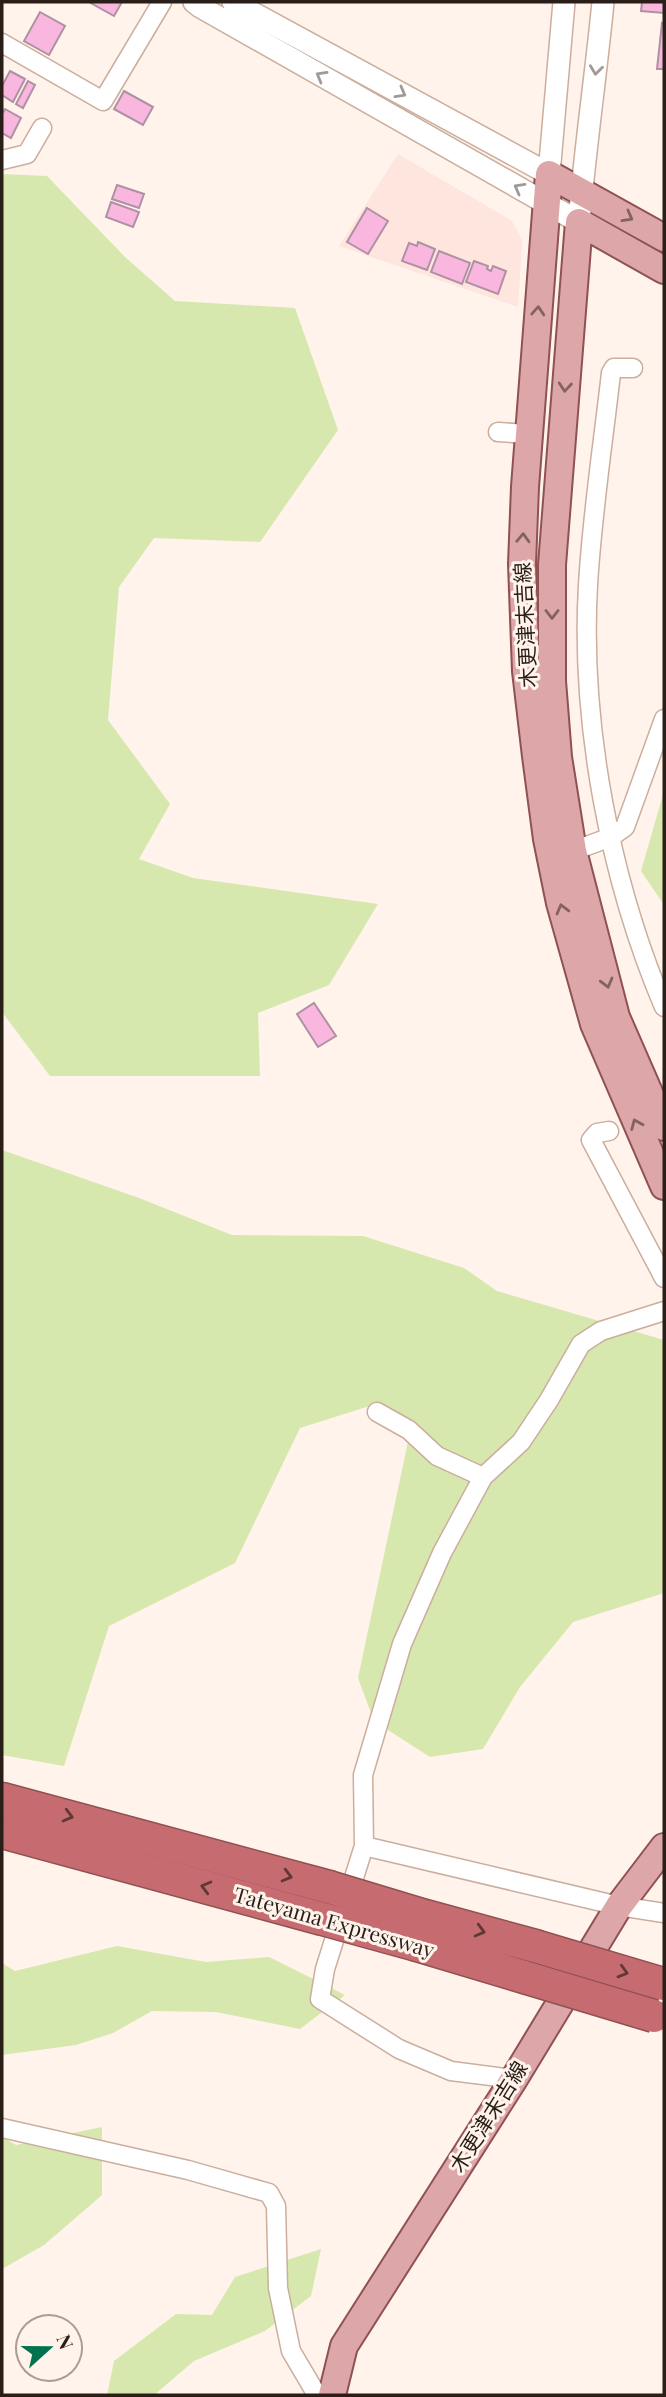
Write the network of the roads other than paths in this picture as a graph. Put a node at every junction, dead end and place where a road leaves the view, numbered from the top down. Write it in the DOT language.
graph roads {
  1 [pos="162,2"];
  2 [pos="194,2"];
  3 [pos="233,2"];
  4 [pos="564,2"];
  5 [pos="603,2"];
  6 [pos="2,43"];
  7 [pos="42,128"];
  8 [pos="2,160"];
  9 [pos="549,174"];
  10 [pos="581,191"];
  11 [pos="547,204"];
  12 [pos="579,222"];
  13 [pos="664,238"];
  14 [pos="664,270"];
  15 [pos="633,368"];
  16 [pos="498,432"];
  17 [pos="529,434"];
  18 [pos="664,719"];
  19 [pos="611,837"];
  20 [pos="573,851"];
  21 [pos="664,1007"];
  22 [pos="664,1127"];
  23 [pos="609,1131"];
  24 [pos="664,1186"];
  25 [pos="664,1278"];
  26 [pos="664,1311"];
  27 [pos="377,1412"];
  28 [pos="483,1477"];
  29 [pos="2,1799"];
  30 [pos="2,1832"];
  31 [pos="364,1846"];
  32 [pos="664,1847"];
  33 [pos="619,1906"];
  34 [pos="664,1913"];
  35 [pos="421,1931"];
  36 [pos="664,1984"];
  37 [pos="659,2018"];
  38 [pos="514,2079"];
  39 [pos="2,2128"];
  40 [pos="317,2395"];
  41 [pos="332,2395"];
  1 -- 6 [label="street"];
  11 -- 2 [label="street, one-way"];
  3 -- 9 [label="street, one-way"];
  4 -- 9 [label="street"];
  5 -- 10 [label="street, one-way"];
  7 -- 8 [label="street"];
  9 -- 10 [label="main road"];
  9 -- 11 [label="main road, 木更津末吉線"];
  10 -- 12 [label="street"];
  10 -- 13 [label="main road, one-way"];
  11 -- 12 [label="street"];
  17 -- 11 [label="main road, 木更津末吉線, one-way"];
  12 -- 14 [label="main road"];
  12 -- 20 [label="main road, 木更津末吉線, one-way"];
  15 -- 19 [label="street"];
  16 -- 17 [label="street"];
  24 -- 17 [label="main road, 木更津末吉線, one-way"];
  18 -- 19 [label="street"];
  19 -- 20 [label="street"];
  19 -- 21 [label="street"];
  20 -- 22 [label="main road, 木更津末吉線, one-way"];
  23 -- 25 [label="street"];
  26 -- 28 [label="street"];
  27 -- 28 [label="street"];
  28 -- 31 [label="street"];
  29 -- 35 [label="highway, Tateyama Expressway, one-way, bridge"];
  35 -- 30 [label="highway, Tateyama Expressway, one-way, bridge"];
  31 -- 33 [label="street"];
  31 -- 38 [label="street"];
  32 -- 33 [label="main road, 木更津末吉線"];
  33 -- 34 [label="street"];
  33 -- 38 [label="main road, 木更津末吉線"];
  35 -- 36 [label="highway, Tateyama Expressway, one-way, bridge"];
  35 -- 37 [label="highway, Tateyama Expressway, bridge"];
  38 -- 41 [label="main road, 木更津末吉線"];
  39 -- 40 [label="street"];
}
